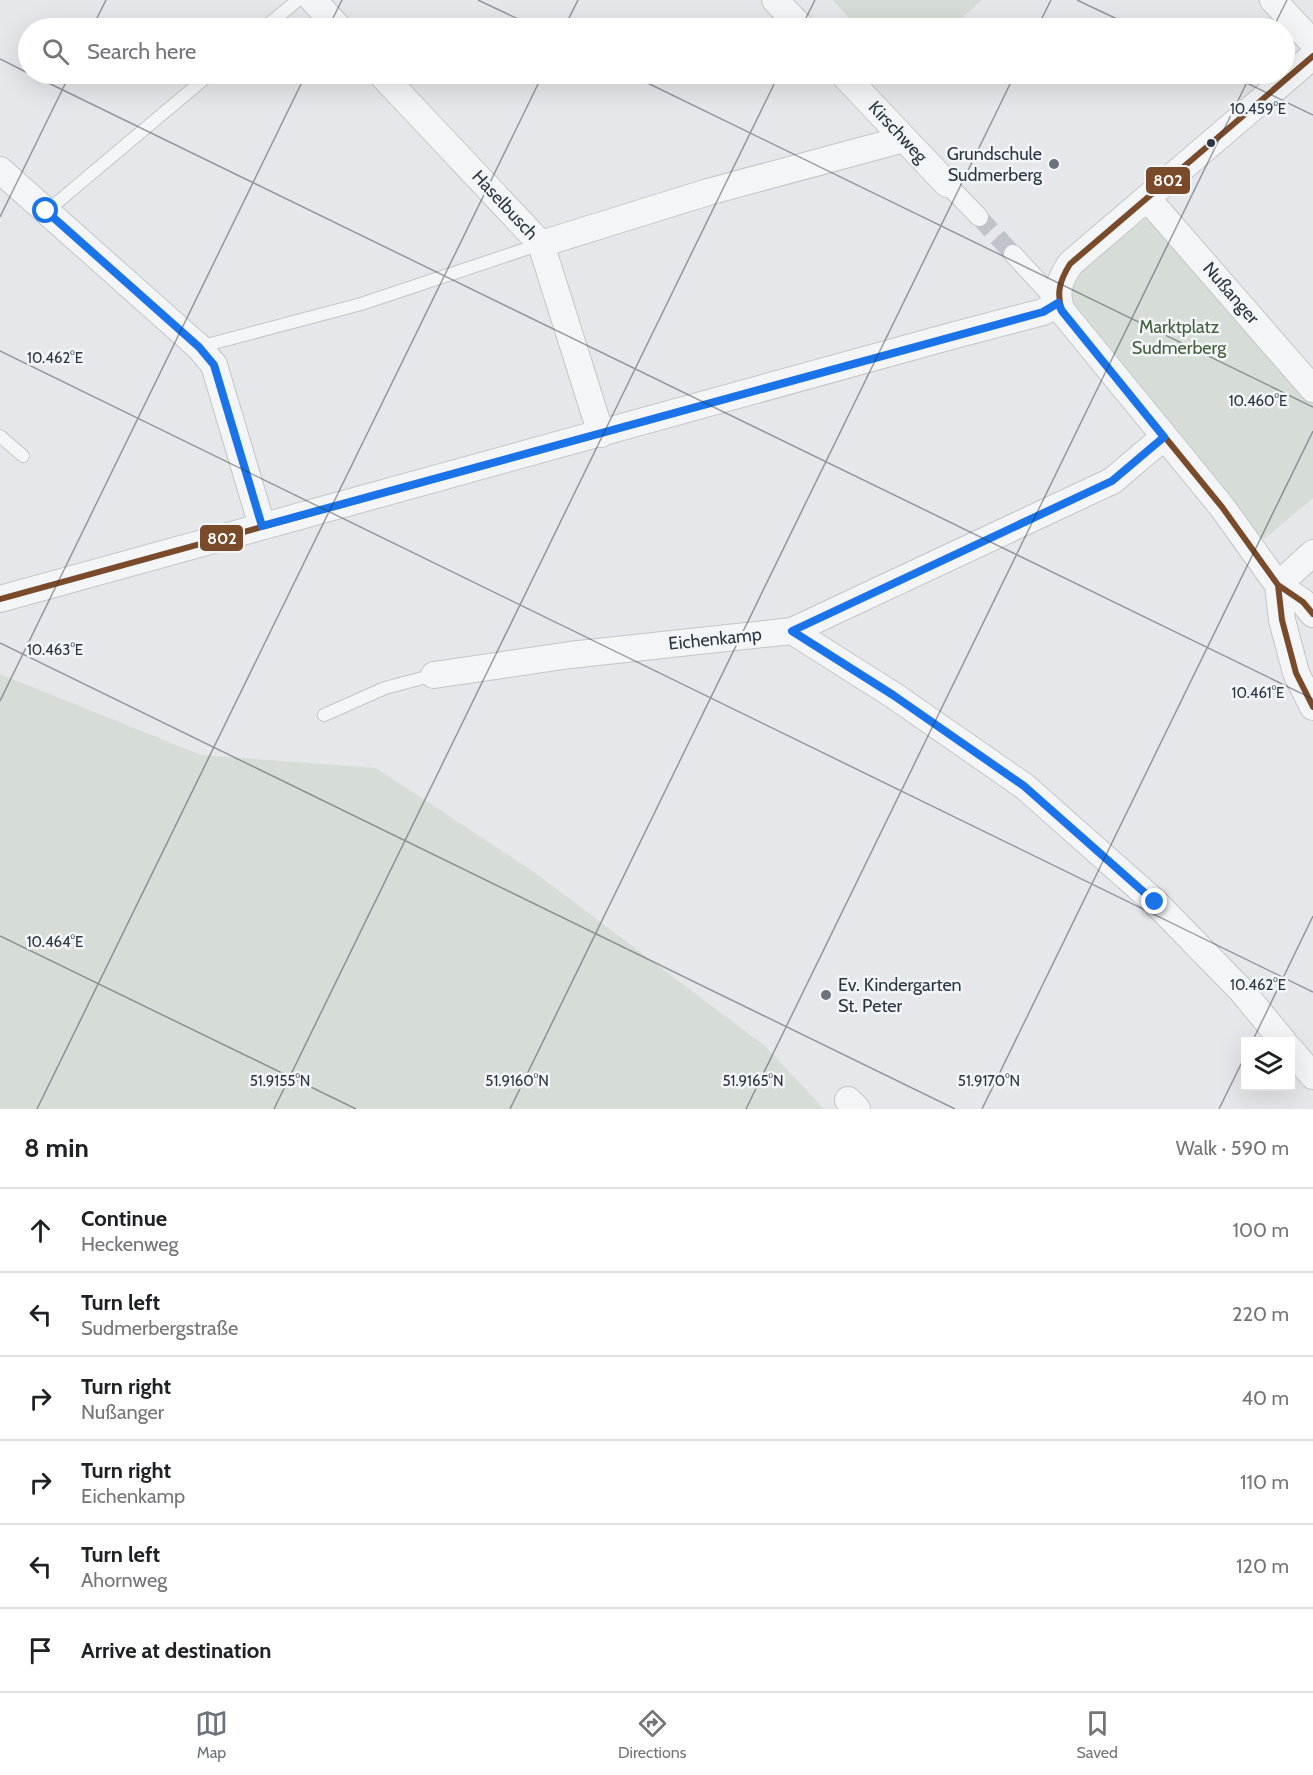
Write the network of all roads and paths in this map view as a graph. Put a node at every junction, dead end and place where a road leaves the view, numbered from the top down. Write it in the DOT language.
graph roads {
  1 [pos="298,0"];
  2 [pos="313,0"];
  3 [pos="776,0"];
  4 [pos="1273,0"];
  5 [pos="276,18"];
  6 [pos="330,18"];
  7 [pos="793,18"];
  8 [pos="1289,18"];
  9 [pos="1295,24"];
  10 [pos="1313,44"];
  11 [pos="1313,56"];
  12 [pos="1295,71"];
  13 [pos="198,84"];
  14 [pos="390,84"];
  15 [pos="852,84"];
  16 [pos="1280,84"];
  17 [pos="904,140"];
  18 [pos="0,170"];
  19 [pos="948,184"];
  20 [pos="1148,198"];
  21 [pos="46,211"];
  22 [pos="979,217"];
  23 [pos="541,244"];
  24 [pos="1012,254"];
  25 [pos="1058,303"];
  26 [pos="199,347"];
  27 [pos="1313,389"];
  28 [pos="601,434"];
  29 [pos="0,436"];
  30 [pos="1164,437"];
  31 [pos="22,456"];
  32 [pos="262,526"];
  33 [pos="1313,553"];
  34 [pos="1278,585"];
  35 [pos="0,599"];
  36 [pos="1313,614"];
  37 [pos="792,631"];
  38 [pos="434,675"];
  39 [pos="1313,707"];
  40 [pos="324,715"];
  41 [pos="1281,1037"];
  42 [pos="1295,1055"];
  43 [pos="1313,1076"];
  1 -- 5 [label="lane"];
  2 -- 6 [label="street"];
  3 -- 7 [label="street"];
  4 -- 8 [label="street"];
  9 -- 10 [label="street"];
  11 -- 12 [label="street"];
  13 -- 21 [label="lane"];
  14 -- 23 [label="street, Haselbusch"];
  15 -- 17 [label="street, Kirschweg"];
  16 -- 20 [label="street"];
  17 -- 19 [label="street, Kirschweg"];
  17 -- 23 [label="street"];
  18 -- 21 [label="street"];
  19 -- 22 [label="street, Kirschweg"];
  20 -- 25 [label="street"];
  20 -- 27 [label="street, Nußanger"];
  21 -- 26 [label="street"];
  23 -- 26 [label="lane"];
  23 -- 28 [label="street, Haselbusch"];
  24 -- 25 [label="street"];
  25 -- 28 [label="street"];
  25 -- 30 [label="street"];
  26 -- 32 [label="street"];
  28 -- 32 [label="street"];
  29 -- 31 [label="lane"];
  30 -- 34 [label="street"];
  30 -- 37 [label="street, Eichenkamp"];
  32 -- 35 [label="street"];
  33 -- 34 [label="street"];
  34 -- 36 [label="street"];
  34 -- 39 [label="street"];
  37 -- 38 [label="street, Eichenkamp"];
  37 -- 41 [label="street"];
  38 -- 40 [label="lane"];
  42 -- 43 [label="street"];
}
